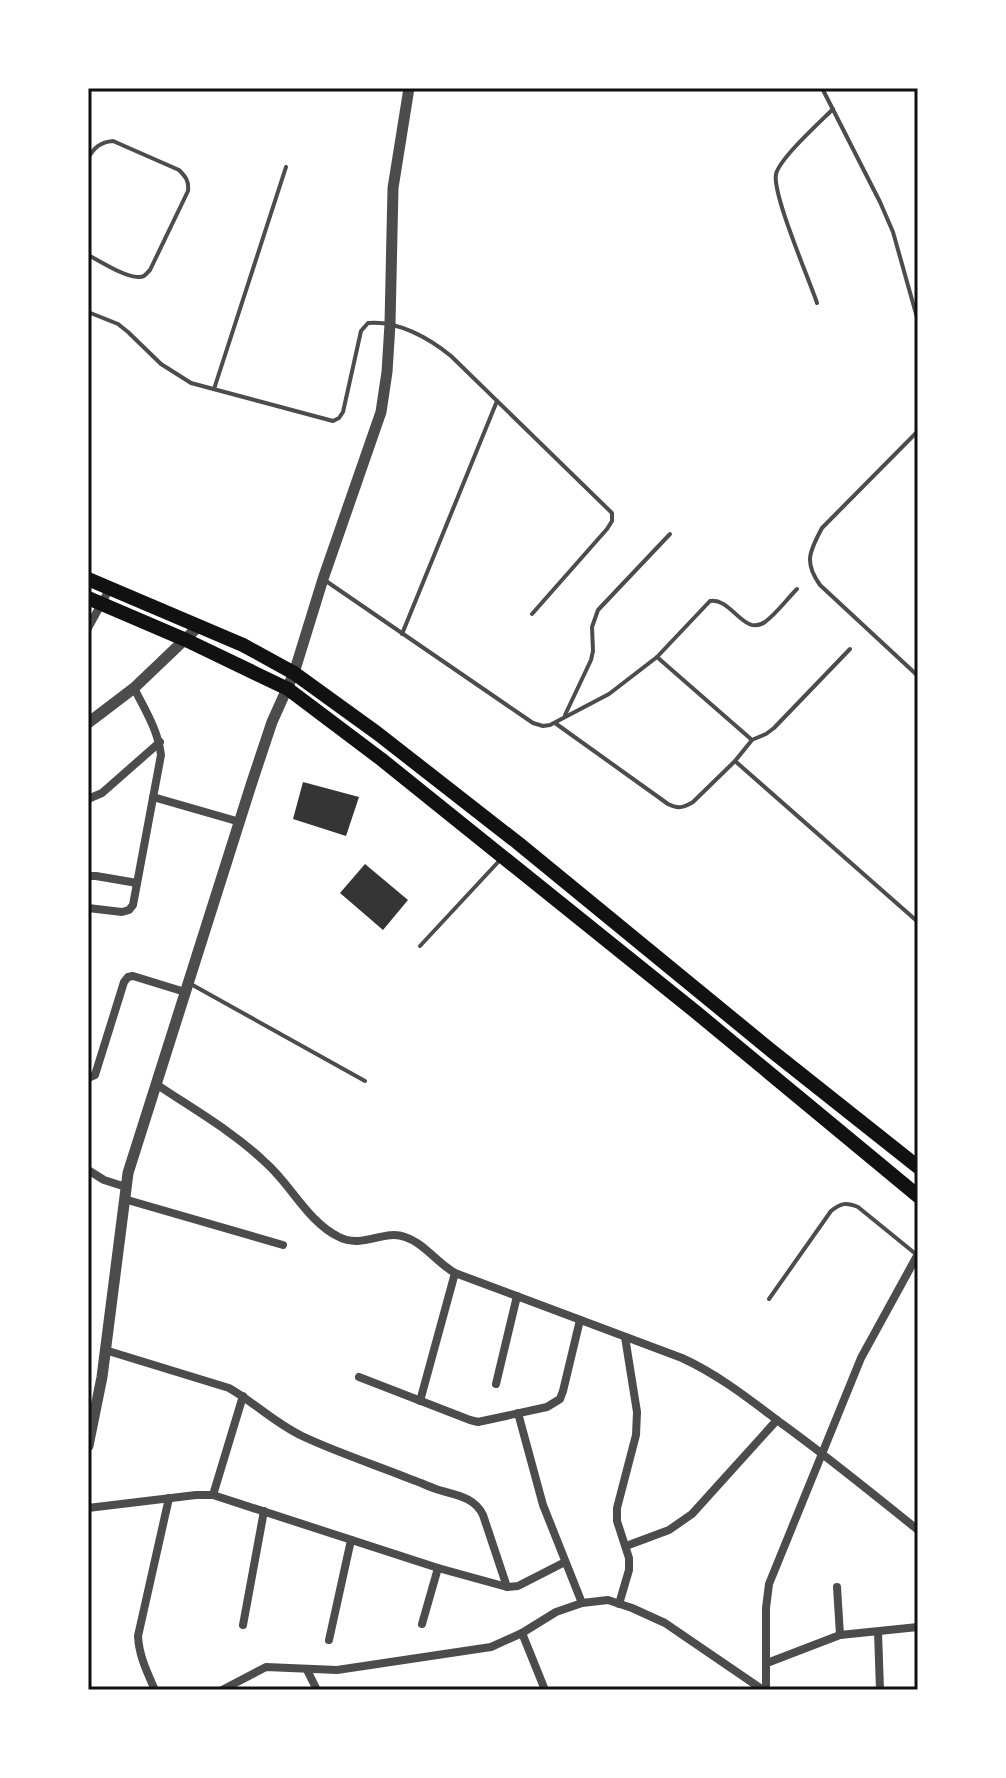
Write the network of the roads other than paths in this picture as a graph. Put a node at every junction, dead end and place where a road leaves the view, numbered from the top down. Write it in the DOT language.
graph roads {
  1 [pos="409,88"];
  2 [pos="822,88"];
  3 [pos="833,109"];
  4 [pos="88,158"];
  5 [pos="286,167"];
  6 [pos="88,255"];
  7 [pos="817,303"];
  8 [pos="88,312"];
  9 [pos="918,321"];
  10 [pos="390,324"];
  11 [pos="214,389"];
  12 [pos="497,401"];
  13 [pos="918,431"];
  14 [pos="670,534"];
  15 [pos="88,579"];
  16 [pos="323,579"];
  17 [pos="110,588"];
  18 [pos="797,589"];
  19 [pos="95,601"];
  20 [pos="532,614"];
  21 [pos="199,626"];
  22 [pos="88,628"];
  23 [pos="402,634"];
  24 [pos="186,640"];
  25 [pos="850,649"];
  26 [pos="657,657"];
  27 [pos="294,673"];
  28 [pos="918,676"];
  29 [pos="134,688"];
  30 [pos="288,689"];
  31 [pos="564,718"];
  32 [pos="88,723"];
  33 [pos="555,723"];
  34 [pos="752,740"];
  35 [pos="160,742"];
  36 [pos="735,761"];
  37 [pos="153,797"];
  38 [pos="88,799"];
  39 [pos="240,822"];
  40 [pos="503,857"];
  41 [pos="88,876"];
  42 [pos="137,883"];
  43 [pos="88,908"];
  44 [pos="918,922"];
  45 [pos="420,946"];
  46 [pos="187,988"];
  47 [pos="88,1078"];
  48 [pos="365,1081"];
  49 [pos="156,1084"];
  50 [pos="918,1167"];
  51 [pos="88,1170"];
  52 [pos="125,1193"];
  53 [pos="918,1196"];
  54 [pos="283,1245"];
  55 [pos="918,1254"];
  56 [pos="455,1273"];
  57 [pos="517,1296"];
  58 [pos="769,1299"];
  59 [pos="580,1320"];
  60 [pos="625,1337"];
  61 [pos="105,1350"];
  62 [pos="359,1377"];
  63 [pos="496,1384"];
  64 [pos="243,1396"];
  65 [pos="420,1401"];
  66 [pos="518,1413"];
  67 [pos="777,1420"];
  68 [pos="88,1446"];
  69 [pos="822,1453"];
  70 [pos="213,1495"];
  71 [pos="169,1498"];
  72 [pos="88,1508"];
  73 [pos="264,1511"];
  74 [pos="918,1530"];
  75 [pos="351,1540"];
  76 [pos="626,1546"];
  77 [pos="565,1562"];
  78 [pos="438,1568"];
  79 [pos="507,1587"];
  80 [pos="837,1587"];
  81 [pos="582,1603"];
  82 [pos="619,1604"];
  83 [pos="422,1624"];
  84 [pos="243,1625"];
  85 [pos="918,1627"];
  86 [pos="878,1632"];
  87 [pos="522,1633"];
  88 [pos="840,1635"];
  89 [pos="329,1640"];
  90 [pos="767,1663"];
  91 [pos="307,1670"];
  92 [pos="155,1690"];
  93 [pos="222,1690"];
  94 [pos="317,1690"];
  95 [pos="545,1690"];
  96 [pos="764,1690"];
  97 [pos="880,1690"];
  1 -- 10 [label="street"];
  2 -- 3 [label="lane"];
  3 -- 7 [label="lane"];
  3 -- 9 [label="lane"];
  4 -- 6 [label="lane"];
  5 -- 11 [label="lane"];
  8 -- 11 [label="lane"];
  10 -- 11 [label="lane"];
  10 -- 12 [label="lane"];
  10 -- 16 [label="street"];
  12 -- 20 [label="lane"];
  12 -- 23 [label="lane"];
  13 -- 28 [label="lane"];
  14 -- 31 [label="lane"];
  15 -- 17 [label="main road"];
  16 -- 23 [label="lane"];
  16 -- 27 [label="street"];
  17 -- 19 [label="street"];
  17 -- 21 [label="main road"];
  18 -- 26 [label="lane"];
  19 -- 22 [label="street"];
  19 -- 24 [label="main road"];
  21 -- 24 [label="street"];
  21 -- 27 [label="main road"];
  23 -- 33 [label="lane"];
  24 -- 29 [label="street"];
  24 -- 30 [label="main road"];
  25 -- 34 [label="lane"];
  26 -- 31 [label="lane"];
  26 -- 34 [label="lane"];
  27 -- 30 [label="street"];
  27 -- 50 [label="main road"];
  29 -- 32 [label="street"];
  29 -- 35 [label="street"];
  30 -- 39 [label="street"];
  30 -- 40 [label="main road"];
  31 -- 33 [label="lane"];
  33 -- 36 [label="lane"];
  34 -- 36 [label="lane"];
  35 -- 37 [label="street"];
  35 -- 38 [label="street"];
  36 -- 44 [label="lane"];
  37 -- 39 [label="street"];
  37 -- 42 [label="street"];
  39 -- 46 [label="street"];
  40 -- 45 [label="lane"];
  40 -- 53 [label="main road"];
  41 -- 42 [label="street"];
  42 -- 43 [label="street"];
  46 -- 47 [label="street"];
  46 -- 48 [label="lane"];
  46 -- 49 [label="street"];
  49 -- 52 [label="street"];
  49 -- 56 [label="street"];
  51 -- 52 [label="street"];
  52 -- 54 [label="street"];
  52 -- 61 [label="street"];
  55 -- 58 [label="lane"];
  55 -- 69 [label="street"];
  56 -- 57 [label="street"];
  56 -- 65 [label="street"];
  57 -- 59 [label="street"];
  57 -- 63 [label="street"];
  59 -- 60 [label="street"];
  59 -- 66 [label="street"];
  60 -- 67 [label="street"];
  60 -- 76 [label="street"];
  61 -- 64 [label="street"];
  61 -- 68 [label="street"];
  62 -- 65 [label="street"];
  64 -- 70 [label="street"];
  64 -- 79 [label="street"];
  65 -- 66 [label="street"];
  66 -- 77 [label="street"];
  67 -- 69 [label="street"];
  67 -- 76 [label="street"];
  69 -- 74 [label="street"];
  69 -- 90 [label="street"];
  70 -- 71 [label="street"];
  70 -- 73 [label="street"];
  71 -- 72 [label="street"];
  71 -- 92 [label="street"];
  73 -- 75 [label="street"];
  73 -- 84 [label="street"];
  75 -- 78 [label="street"];
  75 -- 89 [label="street"];
  76 -- 82 [label="street"];
  77 -- 79 [label="street"];
  77 -- 81 [label="street"];
  78 -- 79 [label="street"];
  78 -- 83 [label="street"];
  80 -- 88 [label="street"];
  81 -- 82 [label="street"];
  81 -- 87 [label="street"];
  82 -- 96 [label="street"];
  85 -- 86 [label="street"];
  86 -- 88 [label="street"];
  86 -- 97 [label="street"];
  87 -- 91 [label="street"];
  87 -- 95 [label="street"];
  88 -- 90 [label="street"];
  90 -- 96 [label="street"];
  91 -- 93 [label="street"];
  91 -- 94 [label="street"];
}
